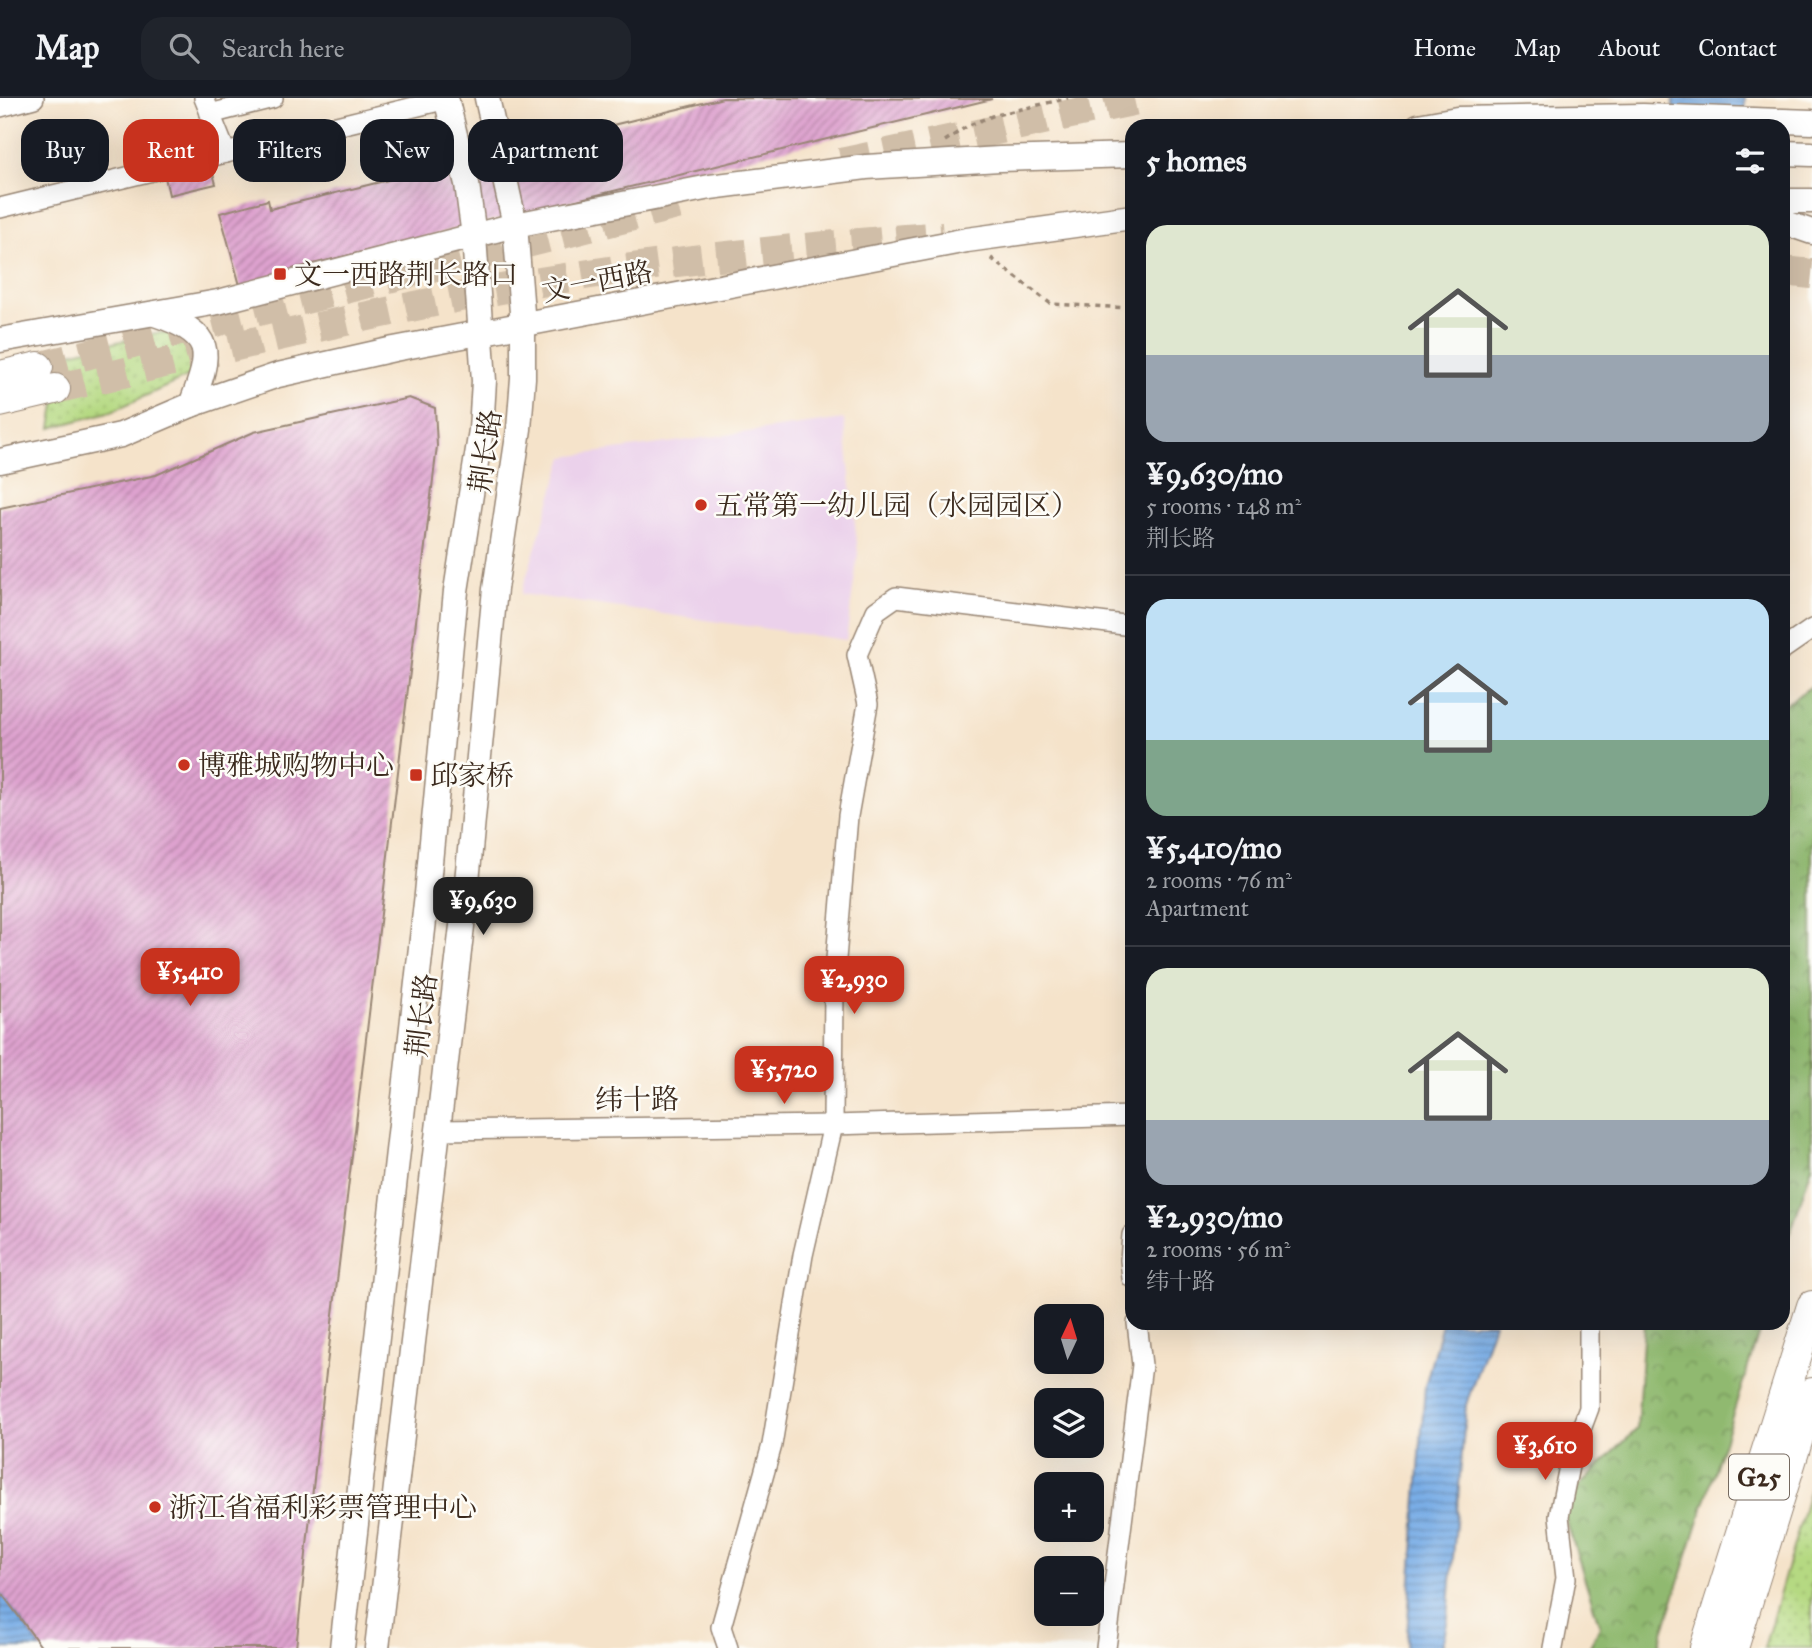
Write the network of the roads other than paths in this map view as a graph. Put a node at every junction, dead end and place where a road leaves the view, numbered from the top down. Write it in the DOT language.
graph roads {
  1 [pos="34,98"];
  2 [pos="273,98"];
  3 [pos="447,98"];
  4 [pos="487,98"];
  5 [pos="207,106"];
  6 [pos="0,107"];
  7 [pos="1457,119"];
  8 [pos="1728,119"];
  9 [pos="1790,121"];
  10 [pos="1812,122"];
  11 [pos="226,153"];
  12 [pos="1790,153"];
  13 [pos="1812,154"];
  14 [pos="1125,155"];
  15 [pos="1790,201"];
  16 [pos="1812,201"];
  17 [pos="0,208"];
  18 [pos="1125,217"];
  19 [pos="515,225"];
  20 [pos="474,236"];
  21 [pos="152,313"];
  22 [pos="523,325"];
  23 [pos="482,331"];
  24 [pos="0,340"];
  25 [pos="0,376"];
  26 [pos="0,402"];
  27 [pos="191,405"];
  28 [pos="0,461"];
  29 [pos="1125,625"];
  30 [pos="1812,629"];
  31 [pos="1790,644"];
  32 [pos="1125,1116"];
  33 [pos="833,1125"];
  34 [pos="437,1130"];
  35 [pos="1812,1306"];
  36 [pos="1138,1330"];
  37 [pos="1589,1330"];
  38 [pos="1812,1393"];
  39 [pos="342,1648"];
  40 [pos="377,1648"];
  41 [pos="728,1648"];
  42 [pos="1106,1648"];
  43 [pos="1553,1648"];
  44 [pos="1705,1648"];
  45 [pos="1733,1648"];
  1 -- 6 [label="street"];
  2 -- 5 [label="street"];
  3 -- 11 [label="street"];
  3 -- 20 [label="main road, 荆长路"];
  4 -- 19 [label="main road, 荆长路"];
  5 -- 11 [label="street"];
  7 -- 8 [label="main road"];
  9 -- 10 [label="main road"];
  11 -- 17 [label="street"];
  12 -- 13 [label="main road"];
  14 -- 19 [label="main road"];
  15 -- 16 [label="main road"];
  18 -- 22 [label="main road, 文一西路"];
  19 -- 20 [label="main road"];
  19 -- 22 [label="main road, 荆长路"];
  20 -- 21 [label="main road"];
  20 -- 23 [label="main road, 荆长路"];
  21 -- 24 [label="main road"];
  21 -- 27 [label="main road"];
  22 -- 23 [label="main road, 文一西路"];
  22 -- 34 [label="main road, 荆长路"];
  23 -- 27 [label="main road, 文一西路"];
  23 -- 39 [label="main road, 荆长路"];
  25 -- 26 [label="highway"];
  27 -- 28 [label="main road, 文一西路"];
  29 -- 33 [label="street"];
  30 -- 31 [label="street"];
  32 -- 33 [label="street, 纬十路"];
  33 -- 34 [label="street, 纬十路"];
  33 -- 41 [label="street"];
  34 -- 40 [label="main road, 荆长路"];
  35 -- 44 [label="highway, G25"];
  36 -- 42 [label="street"];
  37 -- 43 [label="street"];
  38 -- 45 [label="highway, G25"];
}
